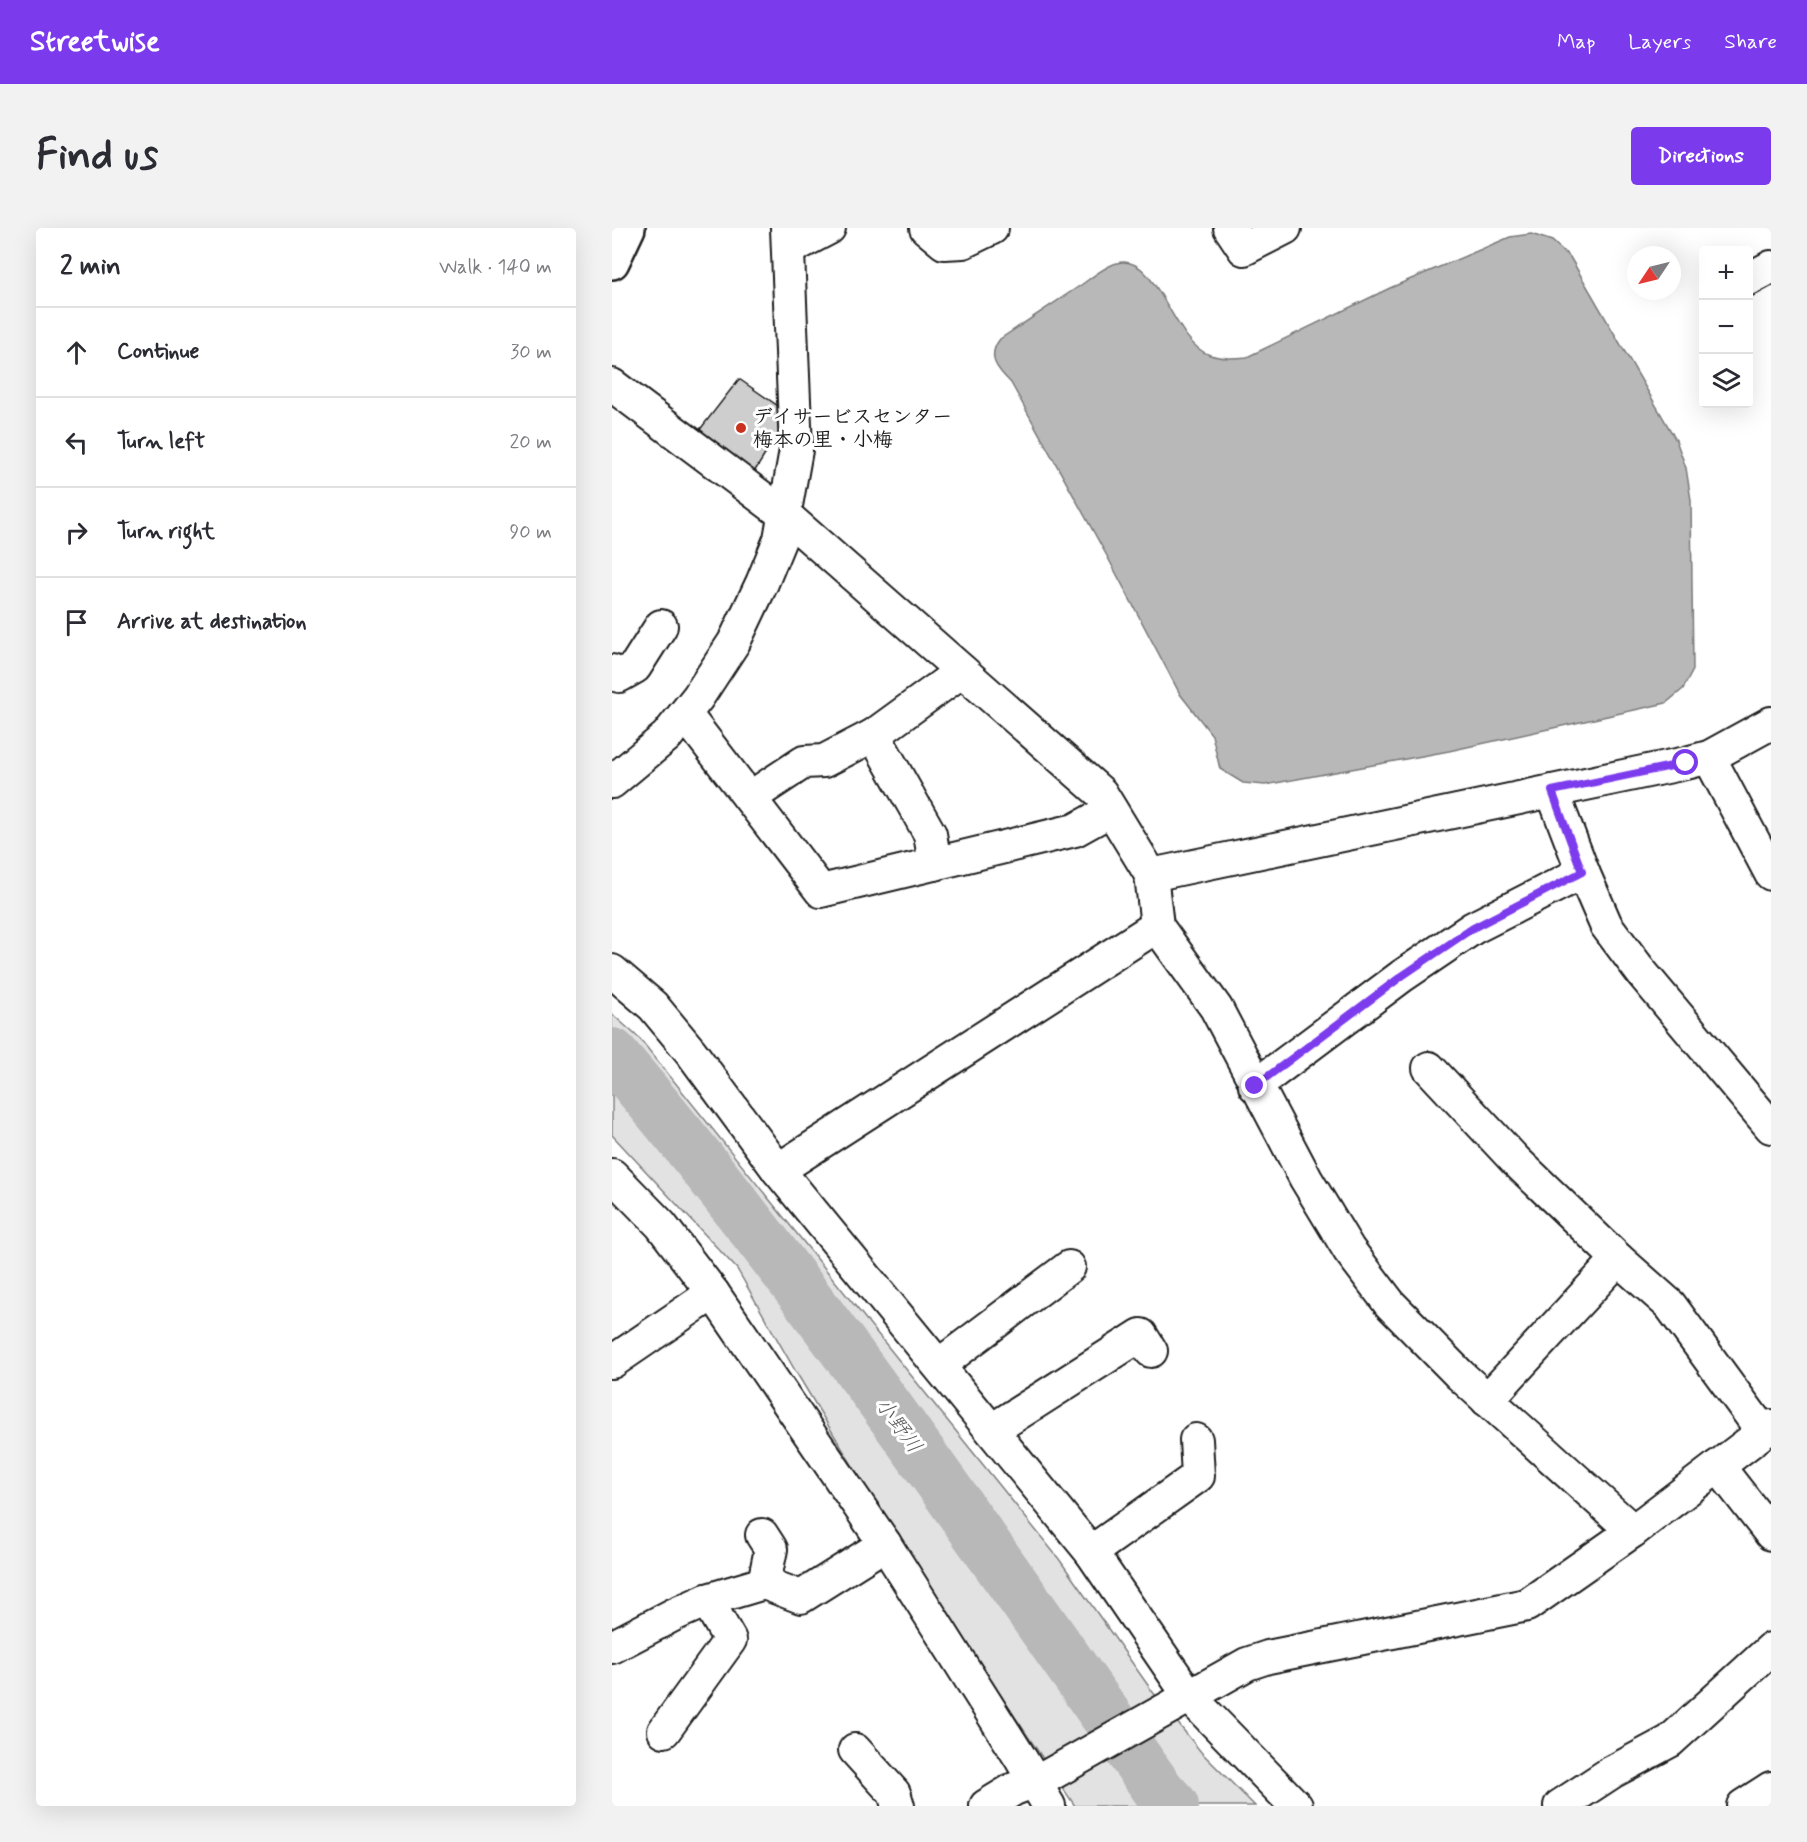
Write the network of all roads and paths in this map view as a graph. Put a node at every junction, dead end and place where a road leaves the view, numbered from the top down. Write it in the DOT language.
graph roads {
  1 [pos="628,228"];
  2 [pos="829,228"];
  3 [pos="926,228"];
  4 [pos="992,228"];
  5 [pos="1230,228"];
  6 [pos="1285,228"];
  7 [pos="788,239"];
  8 [pos="612,262"];
  9 [pos="612,385"];
  10 [pos="785,515"];
  11 [pos="661,626"];
  12 [pos="612,671"];
  13 [pos="962,671"];
  14 [pos="685,714"];
  15 [pos="1771,723"];
  16 [pos="874,735"];
  17 [pos="1709,757"];
  18 [pos="612,782"];
  19 [pos="1552,791"];
  20 [pos="751,797"];
  21 [pos="1111,810"];
  22 [pos="935,864"];
  23 [pos="1582,872"];
  24 [pos="1771,874"];
  25 [pos="1151,875"];
  26 [pos="1157,926"];
  27 [pos="612,971"];
  28 [pos="1429,1068"];
  29 [pos="1255,1086"];
  30 [pos="1771,1127"];
  31 [pos="778,1170"];
  32 [pos="615,1182"];
  33 [pos="1618,1259"];
  34 [pos="1069,1267"];
  35 [pos="713,1293"];
  36 [pos="1151,1351"];
  37 [pos="612,1362"];
  38 [pos="939,1365"];
  39 [pos="1487,1400"];
  40 [pos="1767,1429"];
  41 [pos="992,1430"];
  42 [pos="1196,1440"];
  43 [pos="1718,1466"];
  44 [pos="1633,1531"];
  45 [pos="1771,1534"];
  46 [pos="762,1535"];
  47 [pos="885,1544"];
  48 [pos="1090,1552"];
  49 [pos="764,1583"];
  50 [pos="706,1600"];
  51 [pos="612,1647"];
  52 [pos="1771,1649"];
  53 [pos="1185,1700"];
  54 [pos="664,1731"];
  55 [pos="855,1750"];
  56 [pos="1771,1788"];
  57 [pos="1043,1789"];
  58 [pos="898,1806"];
  59 [pos="986,1806"];
  60 [pos="1296,1806"];
  61 [pos="1560,1806"];
  62 [pos="1743,1806"];
  1 -- 8 [label="main road"];
  2 -- 7 [label="street"];
  3 -- 4 [label="street"];
  5 -- 6 [label="street"];
  7 -- 10 [label="street"];
  9 -- 10 [label="street"];
  10 -- 13 [label="street"];
  10 -- 14 [label="street"];
  11 -- 12 [label="street"];
  13 -- 16 [label="street"];
  13 -- 21 [label="street"];
  14 -- 18 [label="street"];
  14 -- 20 [label="street"];
  15 -- 17 [label="street"];
  16 -- 20 [label="street"];
  16 -- 22 [label="street"];
  17 -- 19 [label="street"];
  17 -- 24 [label="street"];
  19 -- 23 [label="street"];
  19 -- 25 [label="street"];
  20 -- 22 [label="street"];
  21 -- 22 [label="street"];
  21 -- 25 [label="street"];
  23 -- 29 [label="street"];
  23 -- 30 [label="street"];
  25 -- 26 [label="street"];
  26 -- 29 [label="street"];
  26 -- 31 [label="street"];
  27 -- 31 [label="street"];
  28 -- 33 [label="street"];
  29 -- 39 [label="street"];
  31 -- 38 [label="street"];
  32 -- 35 [label="street"];
  33 -- 39 [label="street"];
  33 -- 40 [label="street"];
  34 -- 38 [label="street"];
  35 -- 37 [label="street"];
  35 -- 47 [label="street"];
  36 -- 41 [label="street"];
  38 -- 41 [label="street"];
  39 -- 44 [label="street"];
  40 -- 43 [label="street"];
  41 -- 48 [label="street"];
  42 -- 48 [label="street"];
  43 -- 44 [label="street"];
  43 -- 45 [label="street"];
  44 -- 53 [label="street"];
  46 -- 49 [label="street"];
  47 -- 49 [label="street"];
  47 -- 57 [label="street"];
  48 -- 53 [label="street"];
  49 -- 50 [label="street"];
  50 -- 51 [label="street"];
  50 -- 54 [label="street"];
  52 -- 61 [label="street"];
  53 -- 57 [label="street"];
  53 -- 60 [label="street"];
  55 -- 58 [label="street"];
  56 -- 62 [label="street"];
  57 -- 59 [label="street"];
}
